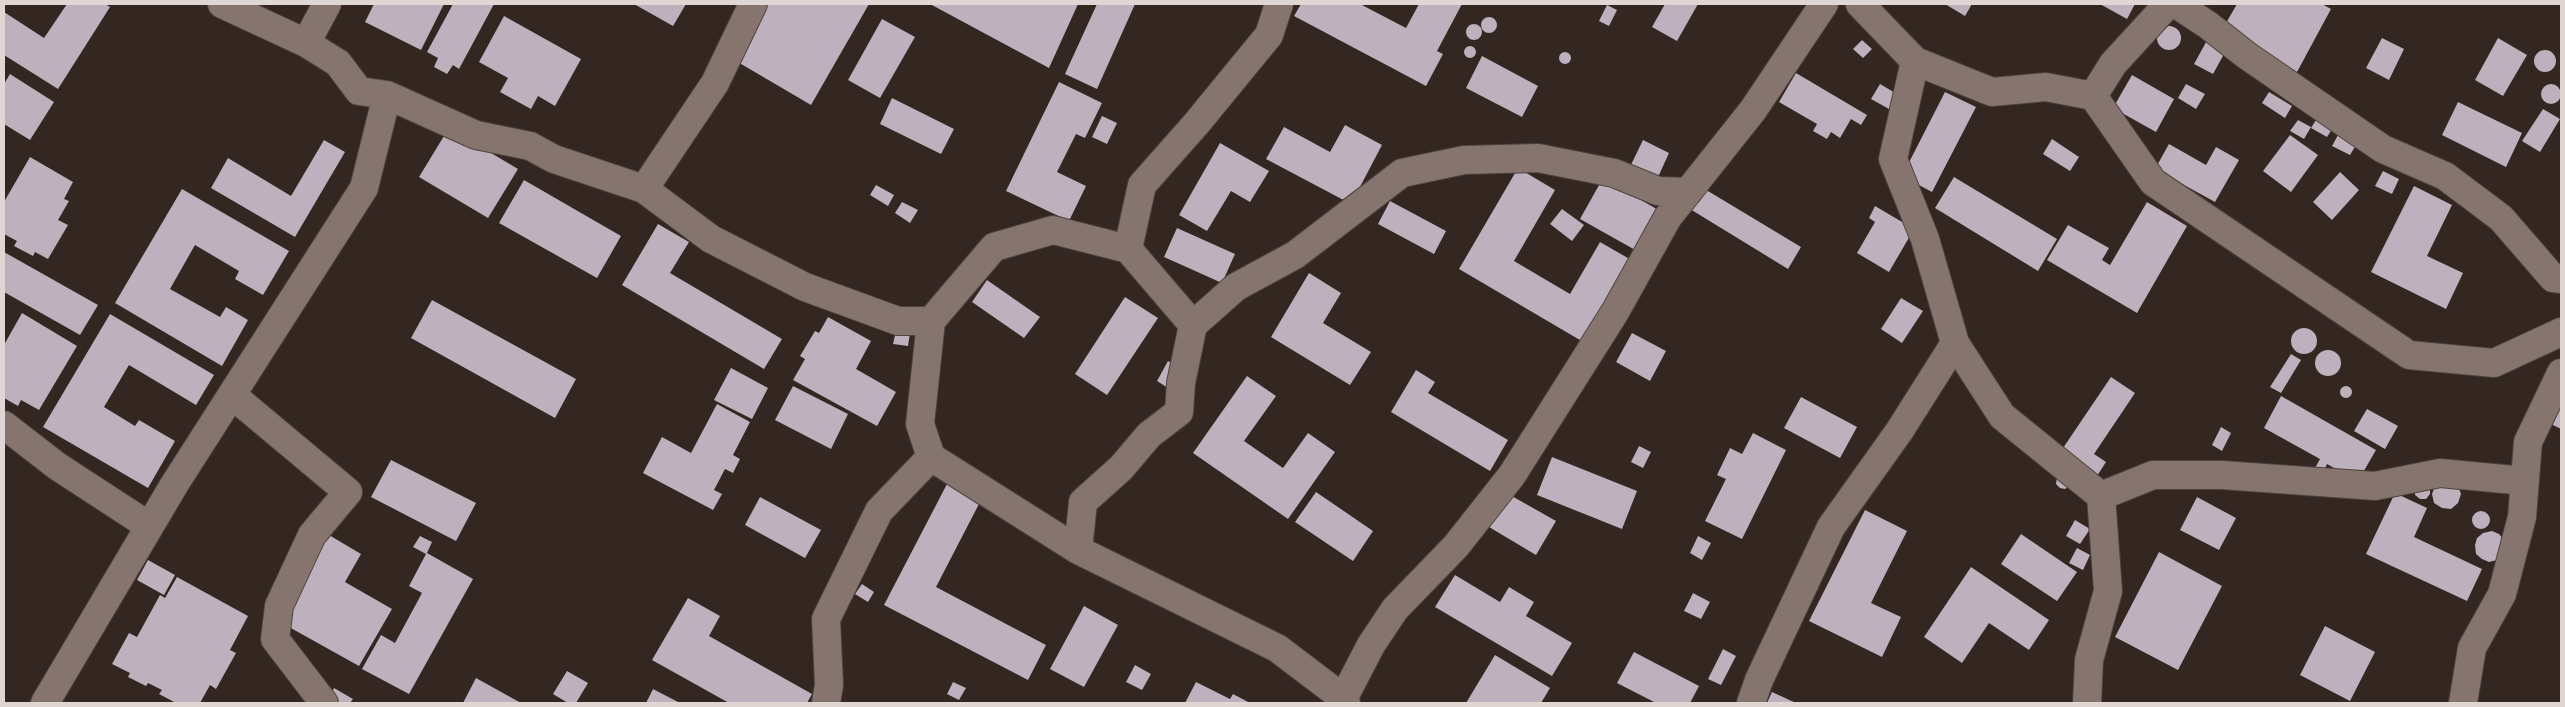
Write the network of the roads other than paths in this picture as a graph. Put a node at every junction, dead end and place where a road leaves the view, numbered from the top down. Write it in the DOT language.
graph roads {
  1 [pos="222,4"];
  2 [pos="327,4"];
  3 [pos="753,4"];
  4 [pos="1279,4"];
  5 [pos="1824,4"];
  6 [pos="1860,4"];
  7 [pos="2168,4"];
  8 [pos="2176,4"];
  9 [pos="306,44"];
  10 [pos="1915,61"];
  11 [pos="388,95"];
  12 [pos="2093,96"];
  13 [pos="644,189"];
  14 [pos="1688,192"];
  15 [pos="1128,249"];
  16 [pos="2561,280"];
  17 [pos="931,321"];
  18 [pos="1193,326"];
  19 [pos="2561,332"];
  20 [pos="1954,344"];
  21 [pos="2561,373"];
  22 [pos="232,395"];
  23 [pos="4,425"];
  24 [pos="931,457"];
  25 [pos="2525,481"];
  26 [pos="2101,496"];
  27 [pos="149,526"];
  28 [pos="1078,550"];
  29 [pos="1343,701"];
  30 [pos="45,703"];
  31 [pos="324,703"];
  32 [pos="826,703"];
  33 [pos="1751,703"];
  34 [pos="2087,703"];
  35 [pos="2463,703"];
  1 -- 9 [label="street"];
  2 -- 9 [label="street"];
  3 -- 13 [label="street"];
  4 -- 15 [label="street"];
  5 -- 14 [label="street"];
  6 -- 10 [label="street"];
  7 -- 12 [label="street"];
  8 -- 16 [label="street"];
  9 -- 11 [label="street"];
  10 -- 12 [label="street"];
  10 -- 20 [label="street"];
  11 -- 13 [label="street"];
  11 -- 22 [label="street"];
  12 -- 19 [label="street"];
  13 -- 17 [label="street"];
  14 -- 18 [label="street"];
  14 -- 29 [label="street"];
  15 -- 17 [label="street"];
  15 -- 18 [label="street"];
  17 -- 24 [label="street"];
  18 -- 28 [label="street"];
  20 -- 26 [label="street"];
  20 -- 33 [label="street"];
  21 -- 25 [label="street"];
  22 -- 27 [label="street"];
  22 -- 31 [label="street"];
  23 -- 27 [label="street"];
  24 -- 28 [label="street"];
  24 -- 32 [label="street"];
  25 -- 26 [label="street"];
  25 -- 35 [label="street"];
  26 -- 34 [label="street"];
  27 -- 30 [label="street"];
  28 -- 29 [label="street"];
}
